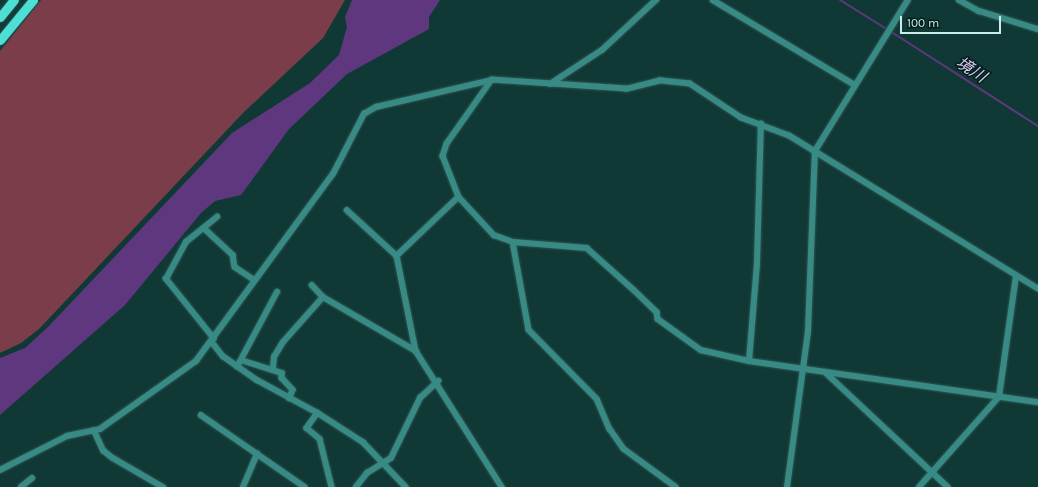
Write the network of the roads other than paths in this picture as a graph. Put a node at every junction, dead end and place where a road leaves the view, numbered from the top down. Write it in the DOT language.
graph roads {
  1 [pos="14,0"];
  2 [pos="33,0"];
  3 [pos="656,0"];
  4 [pos="713,0"];
  5 [pos="908,0"];
  6 [pos="960,0"];
  7 [pos="0,17"];
  8 [pos="1038,29"];
  9 [pos="0,40"];
  10 [pos="492,80"];
  11 [pos="550,84"];
  12 [pos="855,85"];
  13 [pos="761,124"];
  14 [pos="815,151"];
  15 [pos="459,197"];
  16 [pos="348,210"];
  17 [pos="217,217"];
  18 [pos="204,228"];
  19 [pos="513,242"];
  20 [pos="397,256"];
  21 [pos="1016,276"];
  22 [pos="254,280"];
  23 [pos="312,285"];
  24 [pos="1038,289"];
  25 [pos="277,292"];
  26 [pos="323,297"];
  27 [pos="213,340"];
  28 [pos="416,351"];
  29 [pos="241,360"];
  30 [pos="749,360"];
  31 [pos="237,367"];
  32 [pos="273,368"];
  33 [pos="804,368"];
  34 [pos="825,372"];
  35 [pos="438,381"];
  36 [pos="999,397"];
  37 [pos="290,398"];
  38 [pos="1038,402"];
  39 [pos="318,413"];
  40 [pos="201,415"];
  41 [pos="94,430"];
  42 [pos="257,454"];
  43 [pos="386,465"];
  44 [pos="0,470"];
  45 [pos="932,473"];
  46 [pos="32,478"];
  47 [pos="21,487"];
  48 [pos="162,487"];
  49 [pos="243,487"];
  50 [pos="305,487"];
  51 [pos="332,487"];
  52 [pos="356,487"];
  53 [pos="406,487"];
  54 [pos="502,487"];
  55 [pos="676,487"];
  56 [pos="787,487"];
  57 [pos="919,487"];
  58 [pos="948,487"];
  1 -- 7 [label="main road"];
  2 -- 9 [label="main road"];
  3 -- 11 [label="street"];
  4 -- 12 [label="street"];
  5 -- 12 [label="street"];
  6 -- 8 [label="street"];
  10 -- 11 [label="street"];
  10 -- 15 [label="street"];
  10 -- 22 [label="street"];
  11 -- 13 [label="street"];
  12 -- 14 [label="street"];
  13 -- 14 [label="street"];
  13 -- 30 [label="street"];
  14 -- 21 [label="street"];
  14 -- 33 [label="street"];
  15 -- 19 [label="street"];
  15 -- 20 [label="street"];
  16 -- 20 [label="street"];
  17 -- 18 [label="street"];
  18 -- 22 [label="street"];
  18 -- 27 [label="street"];
  19 -- 30 [label="street"];
  19 -- 55 [label="street"];
  20 -- 28 [label="street"];
  21 -- 24 [label="street"];
  21 -- 36 [label="street"];
  22 -- 27 [label="street"];
  23 -- 26 [label="street"];
  25 -- 29 [label="street"];
  26 -- 28 [label="street"];
  26 -- 32 [label="street"];
  27 -- 31 [label="street"];
  27 -- 41 [label="street"];
  28 -- 35 [label="street"];
  29 -- 31 [label="street"];
  29 -- 32 [label="street"];
  30 -- 33 [label="street"];
  31 -- 37 [label="street"];
  32 -- 37 [label="street"];
  33 -- 34 [label="street"];
  33 -- 56 [label="street"];
  34 -- 36 [label="street"];
  34 -- 45 [label="street"];
  35 -- 43 [label="street"];
  35 -- 54 [label="street"];
  36 -- 38 [label="street"];
  36 -- 45 [label="street"];
  37 -- 39 [label="street"];
  39 -- 43 [label="street"];
  39 -- 51 [label="street"];
  40 -- 42 [label="street"];
  41 -- 44 [label="street"];
  41 -- 48 [label="street"];
  42 -- 49 [label="street"];
  42 -- 50 [label="street"];
  43 -- 52 [label="street"];
  43 -- 53 [label="street"];
  45 -- 57 [label="street"];
  45 -- 58 [label="street"];
  46 -- 47 [label="street"];
}
